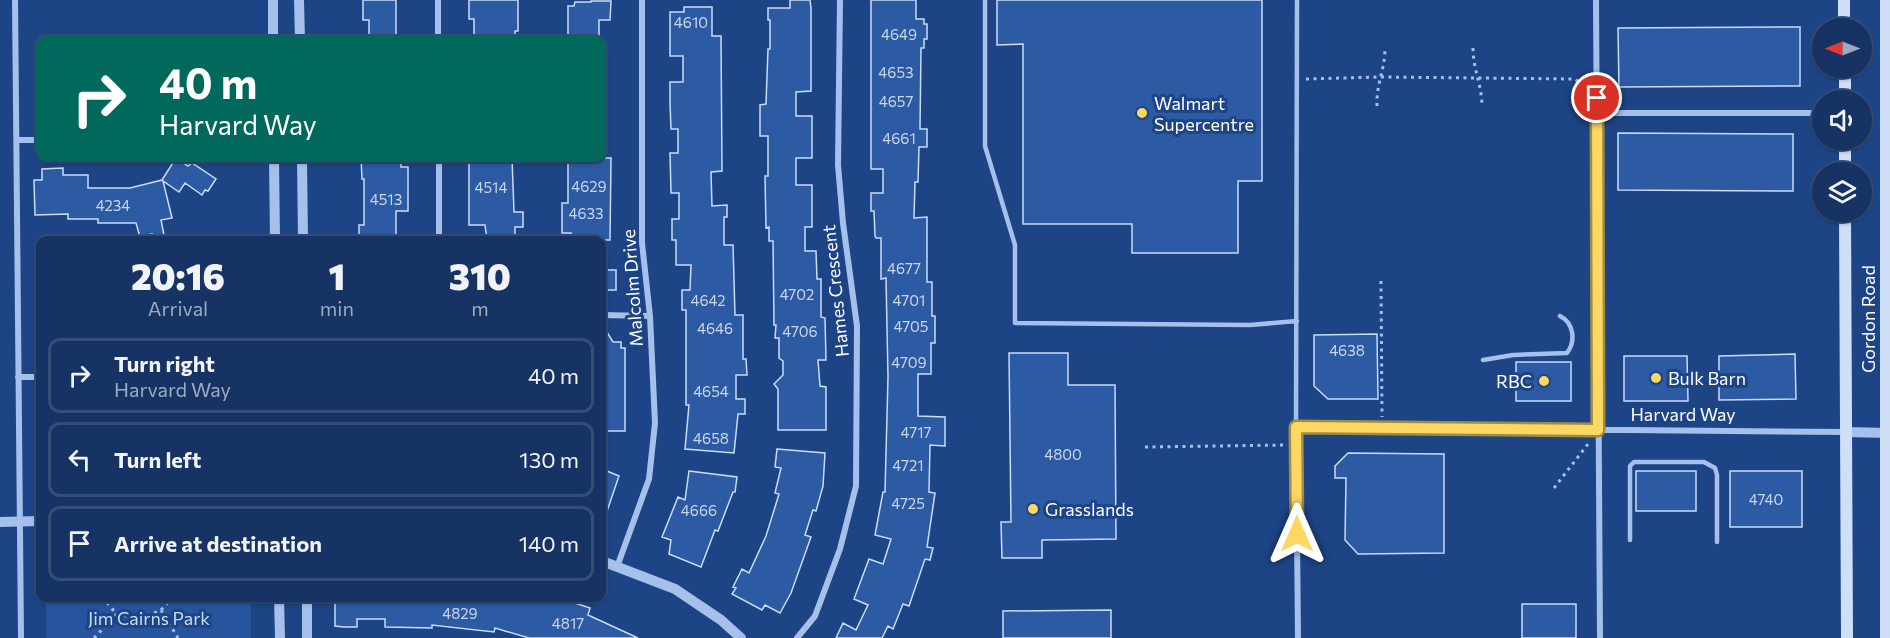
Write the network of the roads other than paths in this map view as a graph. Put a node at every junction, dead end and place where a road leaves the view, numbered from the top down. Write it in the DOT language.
graph roads {
  1 [pos="15,0"];
  2 [pos="273,0"];
  3 [pos="299,0"];
  4 [pos="438,0"];
  5 [pos="642,0"];
  6 [pos="840,0"];
  7 [pos="985,0"];
  8 [pos="1298,0"];
  9 [pos="1596,0"];
  10 [pos="1844,0"];
  11 [pos="1886,0"];
  12 [pos="1844,18"];
  13 [pos="273,36"];
  14 [pos="300,36"];
  15 [pos="438,36"];
  16 [pos="1597,113"];
  17 [pos="1812,113"];
  18 [pos="1888,119"];
  19 [pos="17,140"];
  20 [pos="36,140"];
  21 [pos="274,162"];
  22 [pos="302,162"];
  23 [pos="438,162"];
  24 [pos="1845,222"];
  25 [pos="274,236"];
  26 [pos="303,236"];
  27 [pos="439,236"];
  28 [pos="606,315"];
  29 [pos="650,316"];
  30 [pos="1560,316"];
  31 [pos="1297,321"];
  32 [pos="1483,360"];
  33 [pos="18,377"];
  34 [pos="36,377"];
  35 [pos="1296,427"];
  36 [pos="1598,430"];
  37 [pos="1845,432"];
  38 [pos="1888,433"];
  39 [pos="36,521"];
  40 [pos="0,522"];
  41 [pos="20,522"];
  42 [pos="1630,540"];
  43 [pos="1717,542"];
  44 [pos="606,563"];
  45 [pos="617,567"];
  46 [pos="279,602"];
  47 [pos="307,602"];
  48 [pos="21,638"];
  49 [pos="280,638"];
  50 [pos="307,638"];
  51 [pos="741,638"];
  52 [pos="797,638"];
  53 [pos="1298,638"];
  54 [pos="1600,638"];
  55 [pos="1847,638"];
  56 [pos="1886,638"];
  1 -- 19 [label="street"];
  2 -- 13 [label="street"];
  3 -- 14 [label="street"];
  4 -- 15 [label="street"];
  5 -- 29 [label="street, Malcolm Drive"];
  6 -- 52 [label="street, Hames Crescent"];
  7 -- 31 [label="lane"];
  8 -- 31 [label="lane"];
  9 -- 16 [label="street"];
  10 -- 12 [label="main road"];
  11 -- 18 [label="main road, Gordon Road"];
  16 -- 17 [label="street"];
  16 -- 36 [label="street"];
  18 -- 38 [label="main road, Gordon Road"];
  19 -- 20 [label="street"];
  19 -- 33 [label="street"];
  21 -- 25 [label="street"];
  22 -- 26 [label="street"];
  23 -- 27 [label="street"];
  24 -- 37 [label="main road, Gordon Road"];
  28 -- 29 [label="street"];
  29 -- 45 [label="street, Malcolm Drive"];
  30 -- 32 [label="lane"];
  31 -- 35 [label="lane"];
  33 -- 34 [label="street"];
  33 -- 41 [label="street"];
  35 -- 36 [label="street, Harvard Way"];
  35 -- 53 [label="street"];
  36 -- 37 [label="street, Harvard Way"];
  36 -- 54 [label="street"];
  37 -- 38 [label="street, Harvard Way"];
  37 -- 55 [label="main road, Gordon Road"];
  38 -- 56 [label="main road, Gordon Road"];
  39 -- 41 [label="street"];
  40 -- 41 [label="street"];
  41 -- 48 [label="street"];
  42 -- 43 [label="lane"];
  44 -- 45 [label="street"];
  45 -- 51 [label="street"];
  46 -- 49 [label="street"];
  47 -- 50 [label="street"];
}
